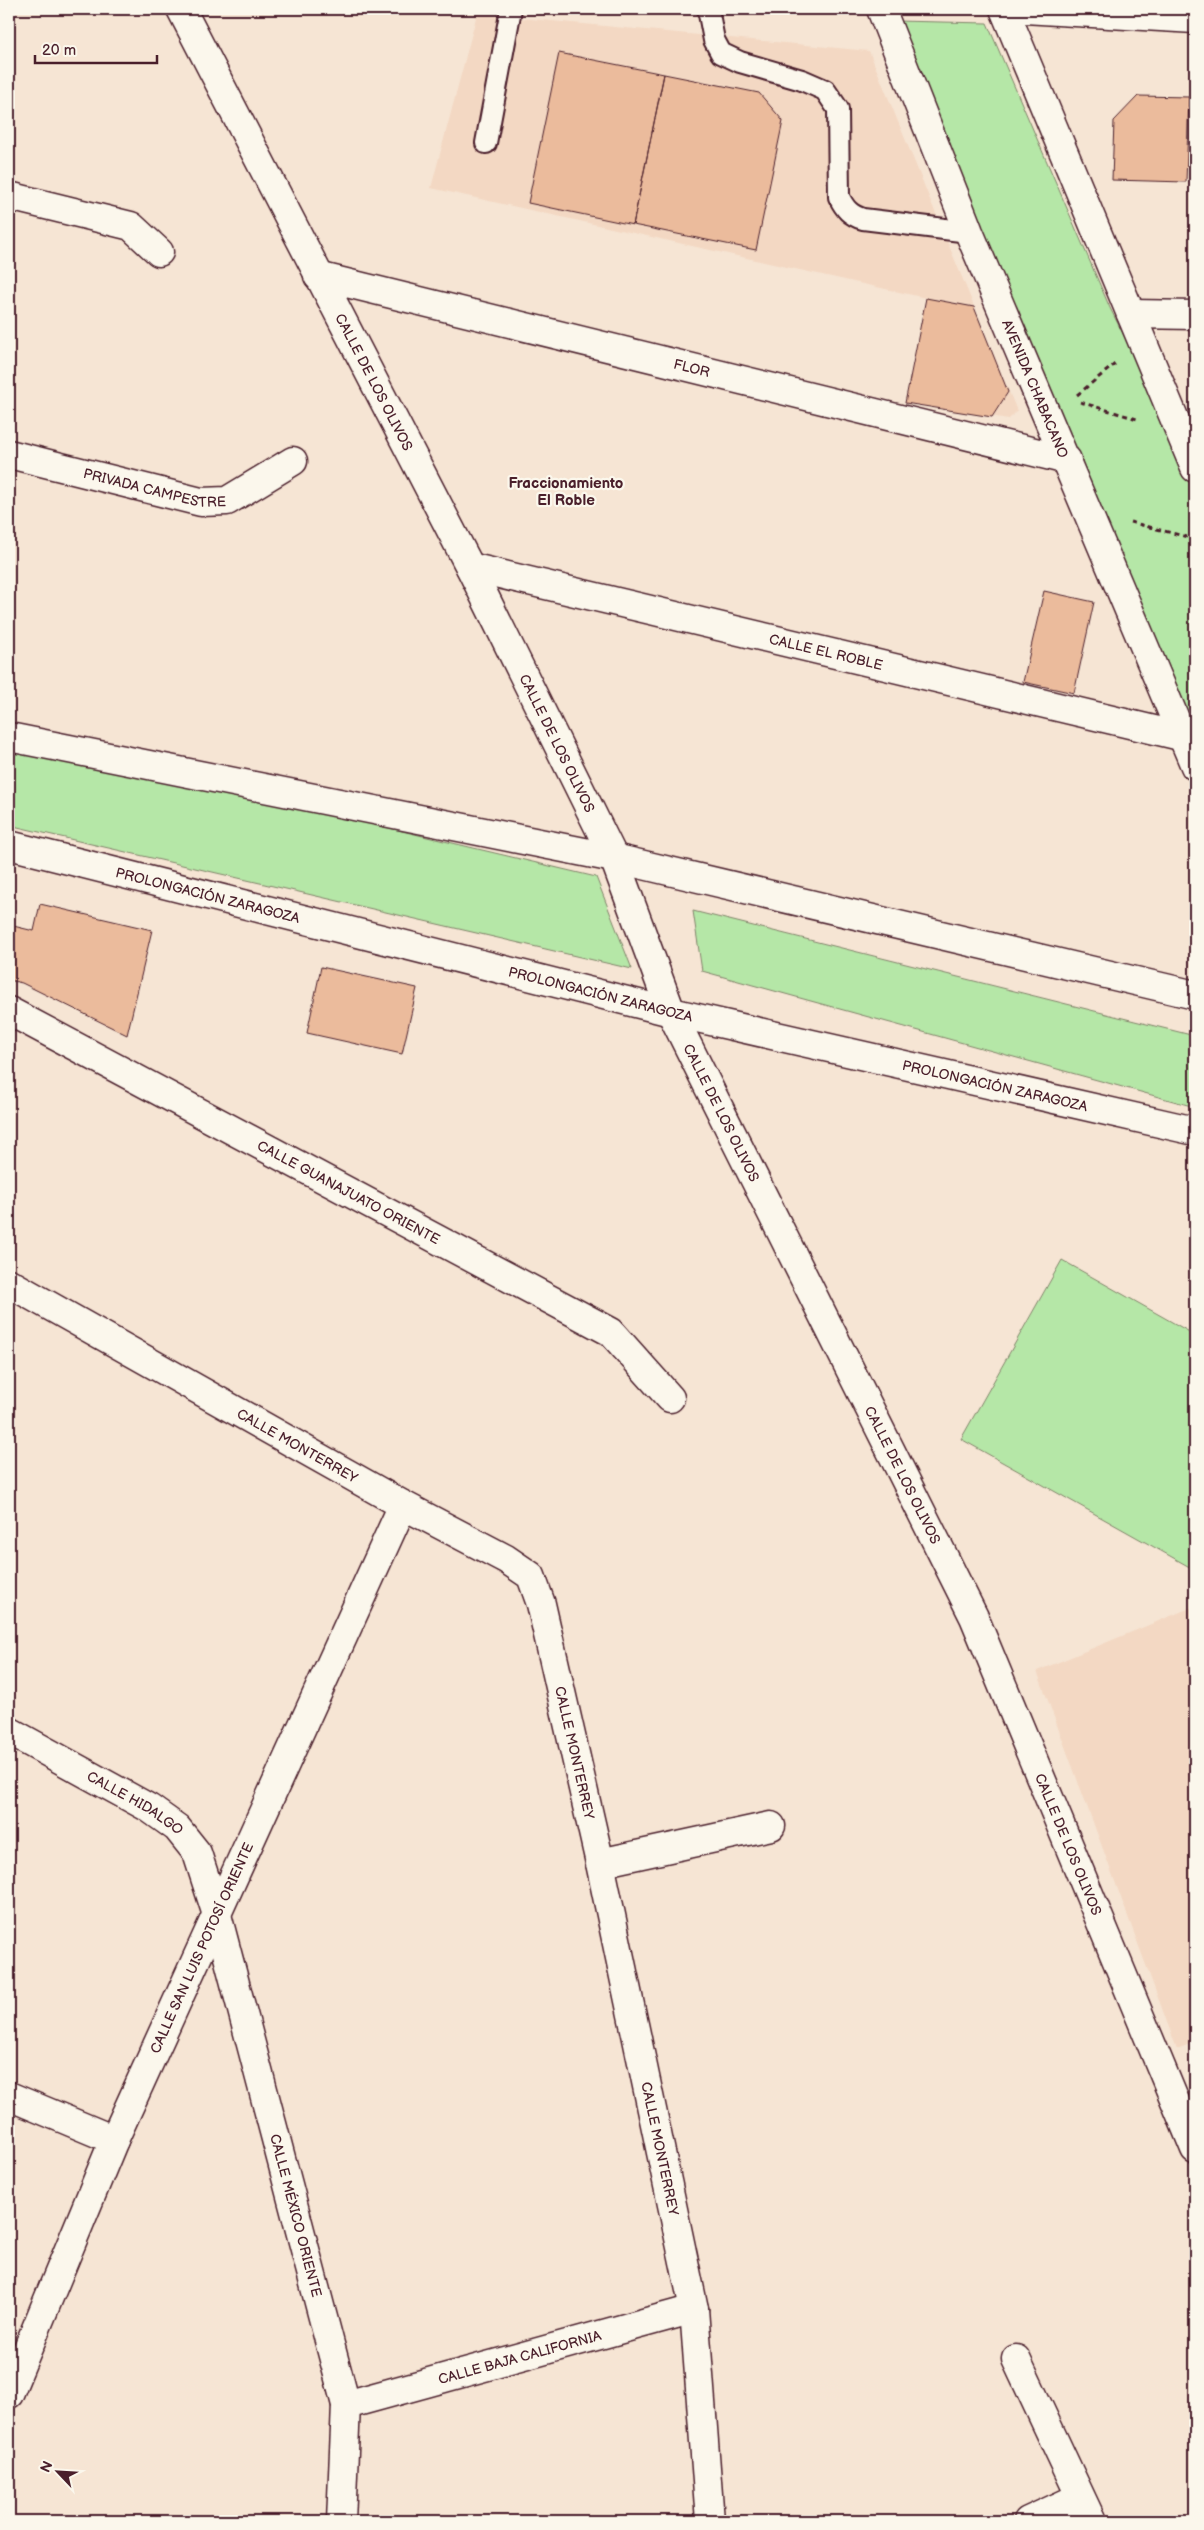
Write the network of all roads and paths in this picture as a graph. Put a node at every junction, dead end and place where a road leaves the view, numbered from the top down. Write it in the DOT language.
graph roads {
  1 [pos="181,9"];
  2 [pos="511,9"];
  3 [pos="708,9"];
  4 [pos="881,9"];
  5 [pos="1004,9"];
  6 [pos="1024,9"];
  7 [pos="1195,19"];
  8 [pos="486,143"];
  9 [pos="9,196"];
  10 [pos="969,232"];
  11 [pos="159,252"];
  12 [pos="318,276"];
  13 [pos="1131,314"];
  14 [pos="1195,315"];
  15 [pos="1143,342"];
  16 [pos="1180,432"];
  17 [pos="9,454"];
  18 [pos="1067,460"];
  19 [pos="293,461"];
  20 [pos="1195,468"];
  21 [pos="470,567"];
  22 [pos="1184,736"];
  23 [pos="9,737"];
  24 [pos="1195,766"];
  25 [pos="9,845"];
  26 [pos="614,858"];
  27 [pos="1195,995"];
  28 [pos="9,1011"];
  29 [pos="671,1012"];
  30 [pos="1195,1131"];
  31 [pos="9,1283"];
  32 [pos="670,1398"];
  33 [pos="403,1505"];
  34 [pos="9,1731"];
  35 [pos="771,1826"];
  36 [pos="600,1863"];
  37 [pos="217,1915"];
  38 [pos="9,2096"];
  39 [pos="114,2140"];
  40 [pos="1195,2149"];
  41 [pos="694,2309"];
  42 [pos="1016,2359"];
  43 [pos="9,2394"];
  44 [pos="346,2405"];
  45 [pos="1080,2497"];
  46 [pos="341,2521"];
  47 [pos="710,2521"];
  48 [pos="1028,2521"];
  49 [pos="1092,2521"];
  1 -- 12 [label="street, CALLE DE LOS OLIVOS"];
  2 -- 8 [label="lane"];
  3 -- 10 [label="lane"];
  4 -- 10 [label="street, AVENIDA CHABACANO"];
  5 -- 13 [label="street"];
  6 -- 7 [label="street"];
  9 -- 11 [label="street"];
  10 -- 18 [label="street, AVENIDA CHABACANO"];
  12 -- 18 [label="street, FLOR"];
  12 -- 21 [label="street, CALLE DE LOS OLIVOS"];
  13 -- 14 [label="street"];
  13 -- 15 [label="street"];
  15 -- 16 [label="street"];
  15 -- 16 [label="path"];
  16 -- 20 [label="street"];
  17 -- 19 [label="street, PRIVADA CAMPESTRE"];
  18 -- 22 [label="street, AVENIDA CHABACANO"];
  21 -- 22 [label="street, CALLE EL ROBLE"];
  21 -- 26 [label="street, CALLE DE LOS OLIVOS"];
  22 -- 24 [label="street, AVENIDA CHABACANO"];
  23 -- 26 [label="street"];
  25 -- 29 [label="street, PROLONGACIÓN ZARAGOZA"];
  26 -- 27 [label="street"];
  26 -- 29 [label="street, CALLE DE LOS OLIVOS"];
  28 -- 32 [label="street, CALLE GUANAJUATO ORIENTE"];
  29 -- 30 [label="street, PROLONGACIÓN ZARAGOZA"];
  29 -- 40 [label="street, CALLE DE LOS OLIVOS"];
  31 -- 33 [label="street, CALLE MONTERREY"];
  33 -- 36 [label="street, CALLE MONTERREY"];
  33 -- 37 [label="street, CALLE SAN LUIS POTOSÍ ORIENTE"];
  34 -- 37 [label="street, CALLE HIDALGO"];
  35 -- 36 [label="street"];
  36 -- 41 [label="street, CALLE MONTERREY"];
  37 -- 39 [label="street, CALLE SAN LUIS POTOSÍ ORIENTE"];
  37 -- 44 [label="street, CALLE MÉXICO ORIENTE"];
  38 -- 39 [label="street"];
  39 -- 43 [label="street, CALLE SAN LUIS POTOSÍ ORIENTE"];
  41 -- 44 [label="street, CALLE BAJA CALIFORNIA"];
  41 -- 47 [label="street, CALLE MONTERREY"];
  42 -- 45 [label="street"];
  44 -- 46 [label="street, CALLE MÉXICO ORIENTE"];
  45 -- 48 [label="street"];
  45 -- 49 [label="street"];
}
